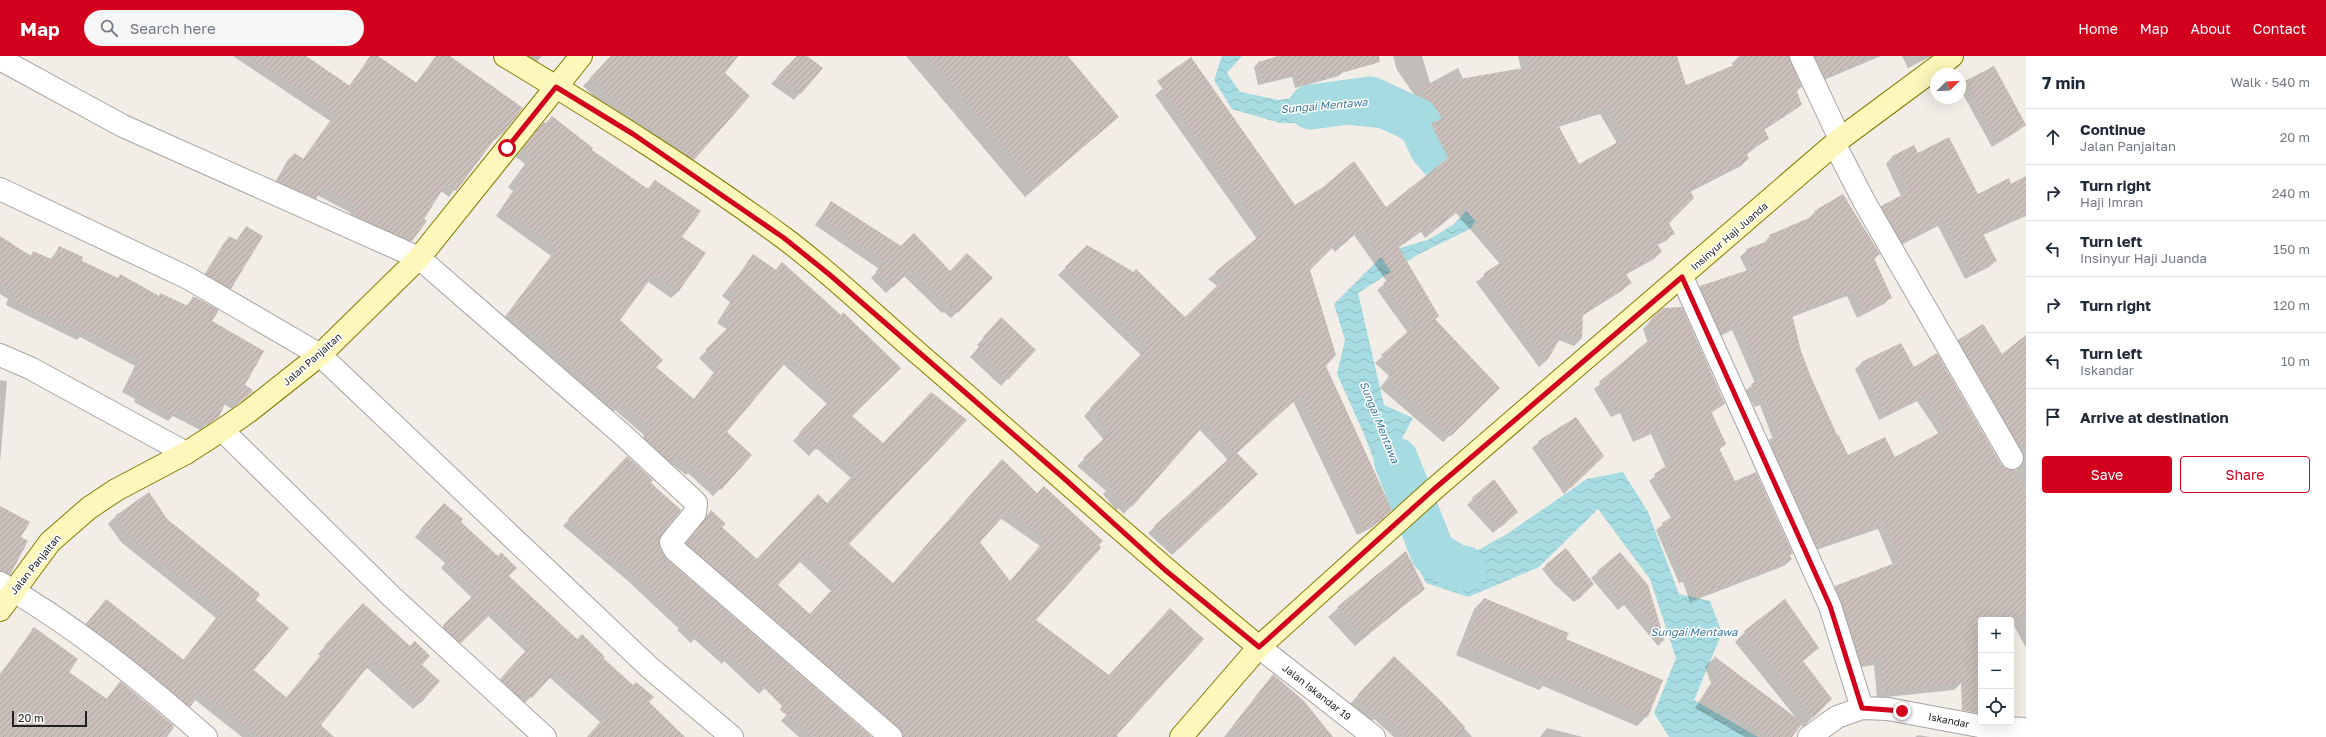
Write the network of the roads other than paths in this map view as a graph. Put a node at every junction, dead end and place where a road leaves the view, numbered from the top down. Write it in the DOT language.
graph roads {
  1 [pos="505,56"];
  2 [pos="581,56"];
  3 [pos="1801,56"];
  4 [pos="1952,56"];
  5 [pos="0,59"];
  6 [pos="556,87"];
  7 [pos="1837,142"];
  8 [pos="0,189"];
  9 [pos="418,258"];
  10 [pos="1682,277"];
  11 [pos="0,355"];
  12 [pos="320,355"];
  13 [pos="222,430"];
  14 [pos="186,453"];
  15 [pos="2012,458"];
  16 [pos="6,587"];
  17 [pos="0,610"];
  18 [pos="1259,647"];
  19 [pos="1862,708"];
  20 [pos="2026,729"];
  21 [pos="206,737"];
  22 [pos="545,737"];
  23 [pos="732,737"];
  24 [pos="890,737"];
  25 [pos="1181,737"];
  26 [pos="1374,737"];
  27 [pos="1809,737"];
  1 -- 6 [label="street"];
  2 -- 6 [label="street, Jalan Panjaitan"];
  3 -- 7 [label="street"];
  4 -- 7 [label="street, Insinyur Haji Juanda"];
  5 -- 9 [label="street"];
  6 -- 9 [label="street, Jalan Panjaitan"];
  6 -- 18 [label="street"];
  7 -- 10 [label="street, Insinyur Haji Juanda"];
  7 -- 15 [label="street"];
  8 -- 12 [label="street"];
  9 -- 12 [label="street, Jalan Panjaitan"];
  9 -- 24 [label="street"];
  10 -- 18 [label="street, Insinyur Haji Juanda"];
  10 -- 19 [label="street"];
  11 -- 14 [label="street"];
  12 -- 13 [label="street, Jalan Panjaitan"];
  12 -- 23 [label="street"];
  13 -- 14 [label="street, Jalan Panjaitan"];
  13 -- 22 [label="street"];
  14 -- 16 [label="street, Jalan Panjaitan"];
  16 -- 17 [label="street, Jalan Panjaitan"];
  16 -- 21 [label="street"];
  18 -- 25 [label="street, Insinyur Haji Juanda"];
  18 -- 26 [label="street, Jalan Iskandar 19"];
  19 -- 20 [label="street, Iskandar"];
  19 -- 27 [label="street, Iskandar"];
}
